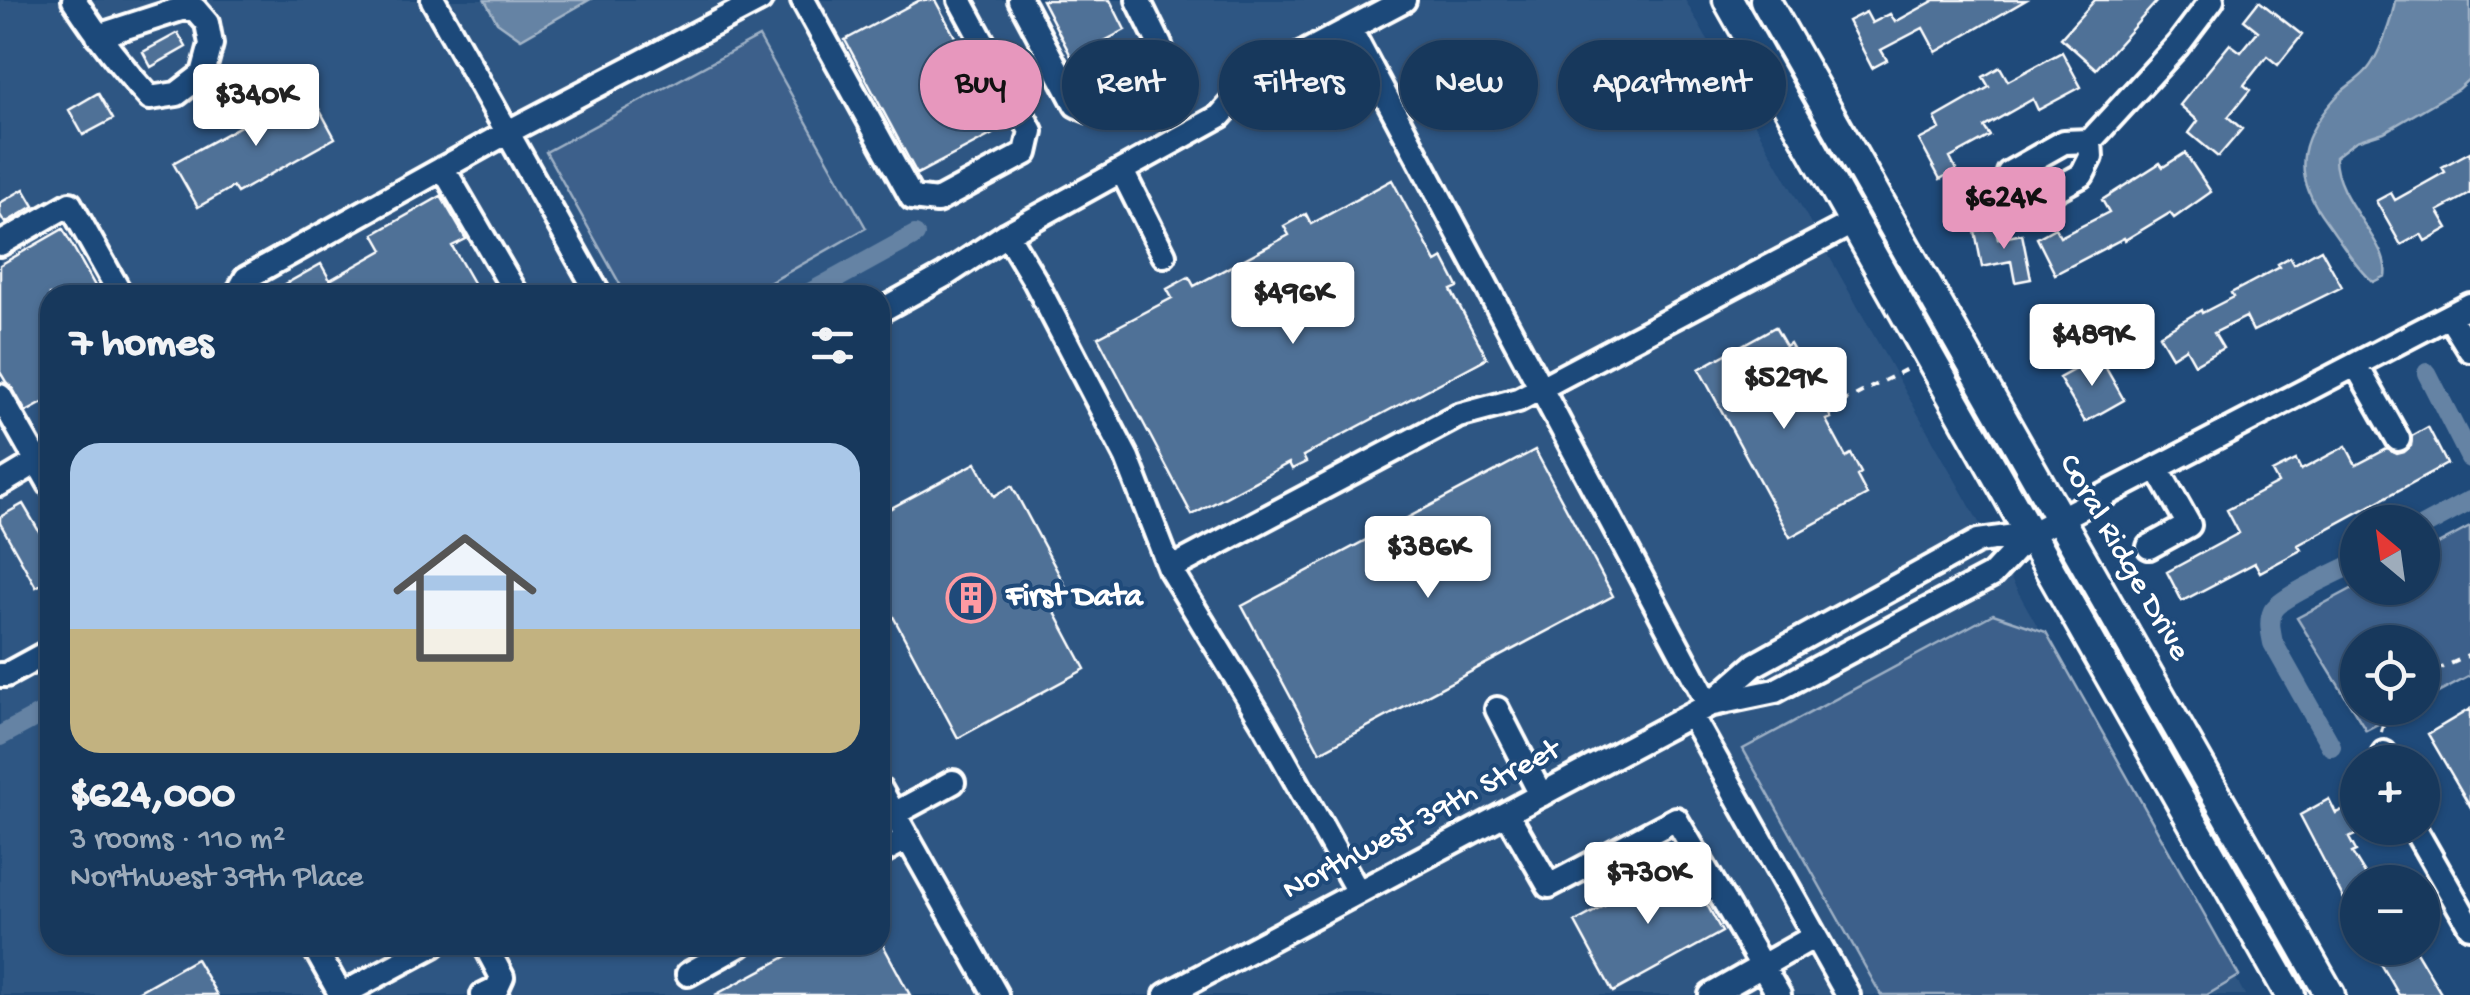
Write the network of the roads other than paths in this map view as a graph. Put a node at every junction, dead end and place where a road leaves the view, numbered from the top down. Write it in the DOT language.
graph roads {
  1 [pos="74,0"];
  2 [pos="433,0"];
  3 [pos="760,0"];
  4 [pos="803,0"];
  5 [pos="960,0"];
  6 [pos="1020,0"];
  7 [pos="1138,0"];
  8 [pos="1404,0"];
  9 [pos="1728,0"];
  10 [pos="1765,0"];
  11 [pos="2212,0"];
  12 [pos="734,6"];
  13 [pos="1350,30"];
  14 [pos="98,36"];
  15 [pos="508,132"];
  16 [pos="2090,141"];
  17 [pos="442,168"];
  18 [pos="1122,170"];
  19 [pos="1854,222"];
  20 [pos="1007,234"];
  21 [pos="0,244"];
  22 [pos="1164,255"];
  23 [pos="115,285"];
  24 [pos="242,285"];
  25 [pos="511,285"];
  26 [pos="593,285"];
  27 [pos="890,305"];
  28 [pos="2460,310"];
  29 [pos="2470,350"];
  30 [pos="2356,364"];
  31 [pos="1542,387"];
  32 [pos="0,396"];
  33 [pos="2398,439"];
  34 [pos="40,452"];
  35 [pos="40,460"];
  36 [pos="2158,468"];
  37 [pos="0,484"];
  38 [pos="2060,518"];
  39 [pos="2030,534"];
  40 [pos="2148,547"];
  41 [pos="1170,570"];
  42 [pos="40,656"];
  43 [pos="0,675"];
  44 [pos="1496,709"];
  45 [pos="1700,710"];
  46 [pos="953,782"];
  47 [pos="1542,795"];
  48 [pos="890,807"];
  49 [pos="1507,813"];
  50 [pos="894,814"];
  51 [pos="908,838"];
  52 [pos="890,848"];
  53 [pos="2440,890"];
  54 [pos="1358,892"];
  55 [pos="2470,926"];
  56 [pos="1816,936"];
  57 [pos="319,955"];
  58 [pos="415,955"];
  59 [pos="490,955"];
  60 [pos="722,955"];
  61 [pos="1762,966"];
  62 [pos="688,974"];
  63 [pos="2287,989"];
  64 [pos="988,992"];
  65 [pos="341,995"];
  66 [pos="483,995"];
  67 [pos="1166,995"];
  68 [pos="1712,995"];
  69 [pos="1779,995"];
  70 [pos="1848,995"];
  71 [pos="2313,995"];
  72 [pos="2330,995"];
  1 -- 14 [label="street"];
  2 -- 15 [label="street"];
  3 -- 12 [label="street"];
  4 -- 5 [label="street"];
  6 -- 7 [label="street"];
  8 -- 13 [label="street"];
  9 -- 19 [label="main road, Coral Ridge Drive"];
  10 -- 38 [label="main road, Coral Ridge Drive"];
  11 -- 16 [label="street"];
  12 -- 15 [label="street"];
  13 -- 18 [label="street"];
  13 -- 31 [label="street"];
  14 -- 14 [label="street"];
  15 -- 17 [label="street"];
  15 -- 26 [label="street"];
  17 -- 24 [label="street"];
  17 -- 25 [label="street"];
  18 -- 20 [label="street"];
  18 -- 22 [label="street"];
  19 -- 31 [label="street"];
  19 -- 39 [label="main road, Coral Ridge Drive"];
  20 -- 27 [label="street"];
  20 -- 41 [label="street"];
  21 -- 23 [label="street"];
  28 -- 29 [label="street"];
  28 -- 30 [label="street, Northwest 39th Street"];
  30 -- 33 [label="street"];
  30 -- 36 [label="street, Northwest 39th Street"];
  31 -- 41 [label="street"];
  31 -- 45 [label="street"];
  32 -- 34 [label="street"];
  35 -- 37 [label="street"];
  36 -- 38 [label="street, Northwest 39th Street"];
  36 -- 40 [label="street"];
  38 -- 39 [label="street, Northwest 39th Street"];
  38 -- 72 [label="main road, Coral Ridge Drive"];
  39 -- 45 [label="street, Northwest 39th Street"];
  39 -- 45 [label="street, Northwest 39th Street"];
  39 -- 63 [label="main road, Coral Ridge Drive"];
  41 -- 54 [label="street"];
  42 -- 43 [label="street"];
  44 -- 47 [label="street"];
  45 -- 47 [label="street, Northwest 39th Street"];
  45 -- 56 [label="street"];
  46 -- 50 [label="street"];
  47 -- 49 [label="street, Northwest 39th Street"];
  48 -- 50 [label="street"];
  49 -- 54 [label="street, Northwest 39th Street"];
  49 -- 61 [label="street"];
  50 -- 51 [label="street"];
  51 -- 52 [label="street"];
  51 -- 64 [label="street"];
  53 -- 55 [label="street"];
  54 -- 67 [label="street, Northwest 39th Street"];
  56 -- 61 [label="street"];
  56 -- 70 [label="street"];
  57 -- 65 [label="street"];
  58 -- 65 [label="street"];
  59 -- 66 [label="street"];
  60 -- 62 [label="street"];
  61 -- 68 [label="street"];
  61 -- 69 [label="street"];
  63 -- 71 [label="main road"];
}
